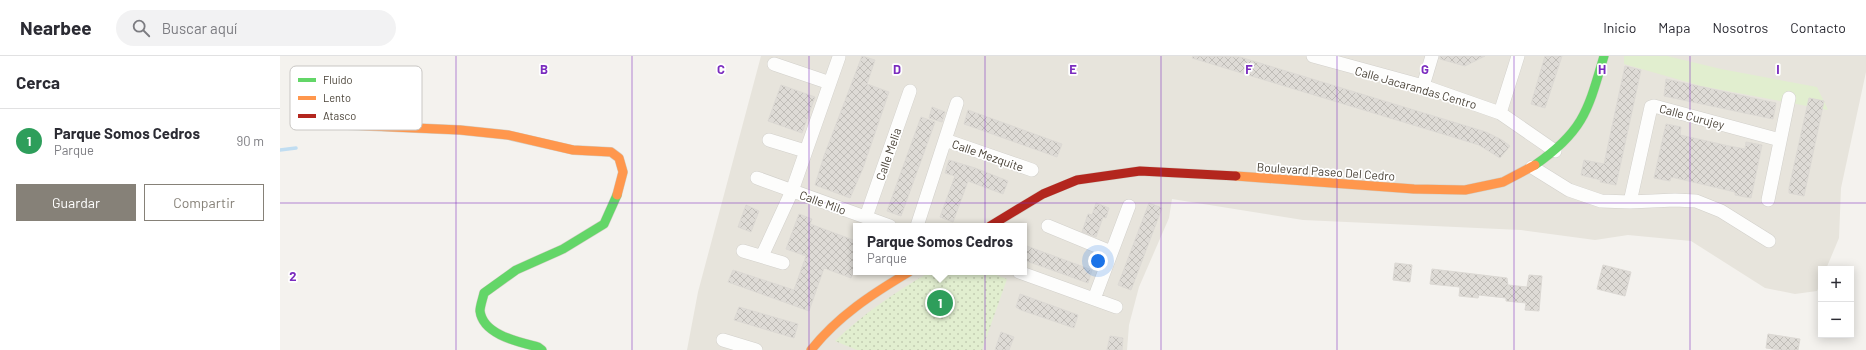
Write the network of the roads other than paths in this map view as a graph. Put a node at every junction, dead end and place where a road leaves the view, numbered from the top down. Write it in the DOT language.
graph roads {
  1 [pos="1313,56"];
  2 [pos="1432,56"];
  3 [pos="1518,56"];
  4 [pos="1604,56"];
  5 [pos="839,57"];
  6 [pos="1347,61"];
  7 [pos="774,64"];
  8 [pos="830,83"];
  9 [pos="1423,86"];
  10 [pos="910,91"];
  11 [pos="1789,98"];
  12 [pos="957,103"];
  13 [pos="1500,113"];
  14 [pos="422,128"];
  15 [pos="769,140"];
  16 [pos="945,140"];
  17 [pos="1780,140"];
  18 [pos="1556,151"];
  19 [pos="806,152"];
  20 [pos="1532,167"];
  21 [pos="1032,170"];
  22 [pos="757,178"];
  23 [pos="792,191"];
  24 [pos="1768,200"];
  25 [pos="1630,202"];
  26 [pos="1129,206"];
  27 [pos="866,217"];
  28 [pos="882,223"];
  29 [pos="918,223"];
  30 [pos="995,223"];
  31 [pos="1048,226"];
  32 [pos="1769,241"];
  33 [pos="743,251"];
  34 [pos="1111,252"];
  35 [pos="762,256"];
  36 [pos="783,263"];
  37 [pos="904,275"];
  38 [pos="1027,275"];
  39 [pos="1094,299"];
  40 [pos="1116,307"];
  41 [pos="723,340"];
  42 [pos="542,350"];
  43 [pos="756,350"];
  44 [pos="811,350"];
  1 -- 6 [label="street, Calle Jacarandas Centro"];
  2 -- 9 [label="street"];
  3 -- 13 [label="street"];
  4 -- 18 [label="street, Boulevard Paseo Del Cedro"];
  5 -- 8 [label="street"];
  6 -- 9 [label="street, Calle Jacarandas Centro"];
  7 -- 8 [label="street"];
  8 -- 19 [label="street"];
  9 -- 13 [label="street, Calle Jacarandas Centro"];
  10 -- 27 [label="street, Calle Melia"];
  11 -- 17 [label="street"];
  12 -- 16 [label="street, Calle Mezquite"];
  13 -- 18 [label="street, Calle Jacarandas Centro"];
  14 -- 42 [label="street"];
  15 -- 19 [label="street"];
  16 -- 21 [label="street, Calle Mezquite"];
  16 -- 29 [label="street, Calle Mezquite"];
  17 -- 24 [label="street"];
  17 -- 25 [label="street, Calle Curujey"];
  18 -- 20 [label="street, Boulevard Paseo Del Cedro"];
  19 -- 23 [label="street"];
  20 -- 25 [label="street"];
  20 -- 30 [label="street, Boulevard Paseo Del Cedro"];
  22 -- 23 [label="street, Calle Milo"];
  23 -- 27 [label="street, Calle Milo"];
  23 -- 35 [label="street"];
  25 -- 32 [label="street"];
  26 -- 34 [label="street"];
  27 -- 28 [label="street, Calle Milo"];
  31 -- 34 [label="street"];
  33 -- 35 [label="street"];
  34 -- 39 [label="street"];
  35 -- 36 [label="street"];
  37 -- 44 [label="street"];
  38 -- 39 [label="street"];
  39 -- 40 [label="street"];
  41 -- 43 [label="street"];
}
